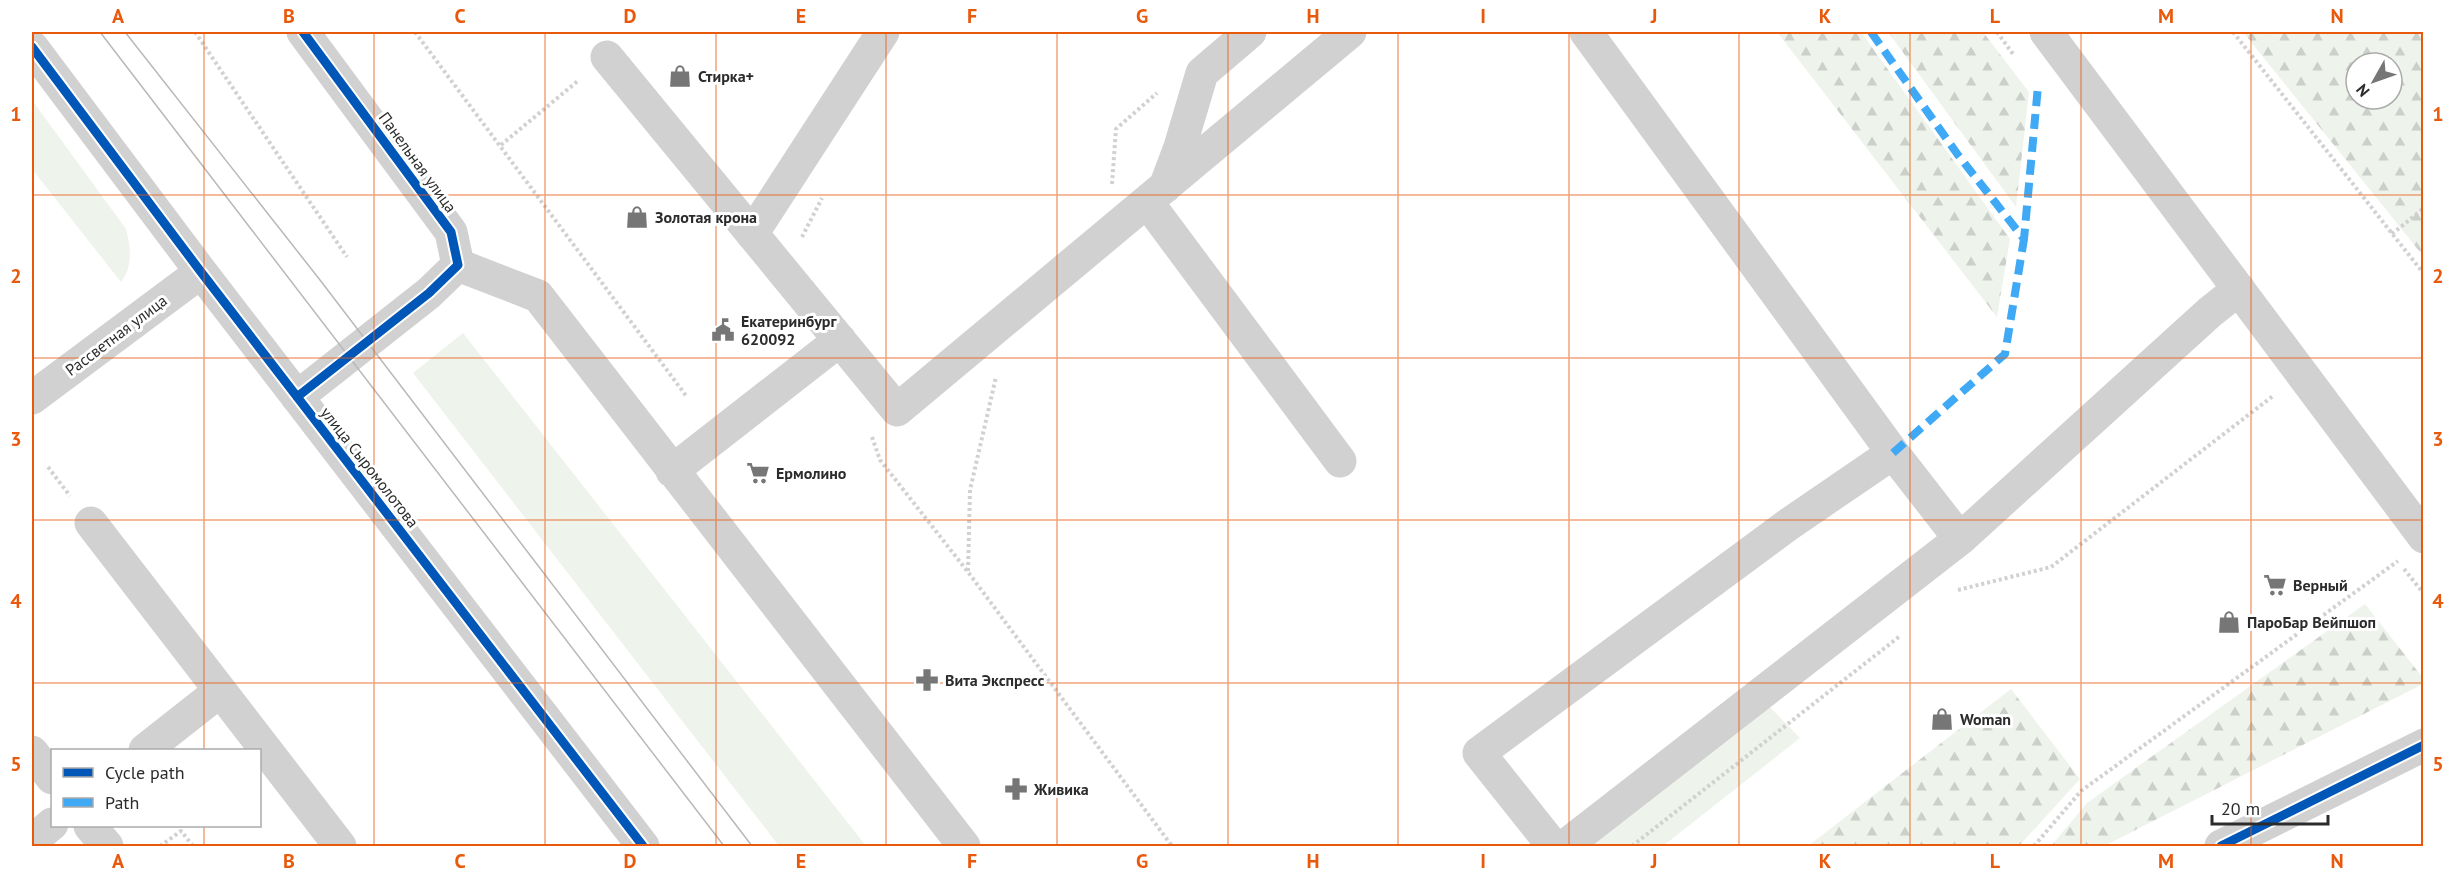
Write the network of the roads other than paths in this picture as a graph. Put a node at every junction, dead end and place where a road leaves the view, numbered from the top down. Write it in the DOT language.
graph roads {
  1 [pos="303,32"];
  2 [pos="883,32"];
  3 [pos="1250,32"];
  4 [pos="1350,32"];
  5 [pos="1586,32"];
  6 [pos="2046,32"];
  7 [pos="32,47"];
  8 [pos="607,57"];
  9 [pos="1156,196"];
  10 [pos="752,234"];
  11 [pos="458,265"];
  12 [pos="201,272"];
  13 [pos="2239,289"];
  14 [pos="840,340"];
  15 [pos="297,397"];
  16 [pos="32,398"];
  17 [pos="1893,453"];
  18 [pos="1340,461"];
  19 [pos="672,471"];
  20 [pos="90,523"];
  21 [pos="1960,539"];
  22 [pos="2415,546"];
  23 [pos="220,691"];
  24 [pos="2424,745"];
  25 [pos="146,749"];
  26 [pos="32,752"];
  27 [pos="51,777"];
  28 [pos="51,825"];
  29 [pos="92,827"];
  30 [pos="32,841"];
  31 [pos="107,846"];
  32 [pos="340,846"];
  33 [pos="643,846"];
  34 [pos="964,846"];
  35 [pos="1553,846"];
  36 [pos="1565,846"];
  37 [pos="2222,846"];
  1 -- 11 [label="street, Панельная улица"];
  2 -- 10 [label="street"];
  3 -- 9 [label="street"];
  4 -- 9 [label="street"];
  5 -- 17 [label="street"];
  6 -- 13 [label="street"];
  7 -- 12 [label="street, улица Сыромолотова"];
  8 -- 10 [label="street"];
  9 -- 14 [label="street"];
  9 -- 18 [label="street"];
  10 -- 14 [label="street"];
  11 -- 15 [label="street"];
  11 -- 19 [label="street"];
  12 -- 15 [label="street, улица Сыромолотова"];
  12 -- 16 [label="street, Рассветная улица"];
  13 -- 21 [label="street"];
  13 -- 22 [label="street"];
  14 -- 19 [label="street"];
  15 -- 33 [label="street, улица Сыромолотова"];
  17 -- 21 [label="street"];
  17 -- 35 [label="street"];
  19 -- 34 [label="street"];
  20 -- 23 [label="street"];
  21 -- 36 [label="street"];
  23 -- 25 [label="street"];
  23 -- 32 [label="street"];
  24 -- 37 [label="street"];
  26 -- 27 [label="street"];
  28 -- 30 [label="street"];
  29 -- 31 [label="street"];
}
